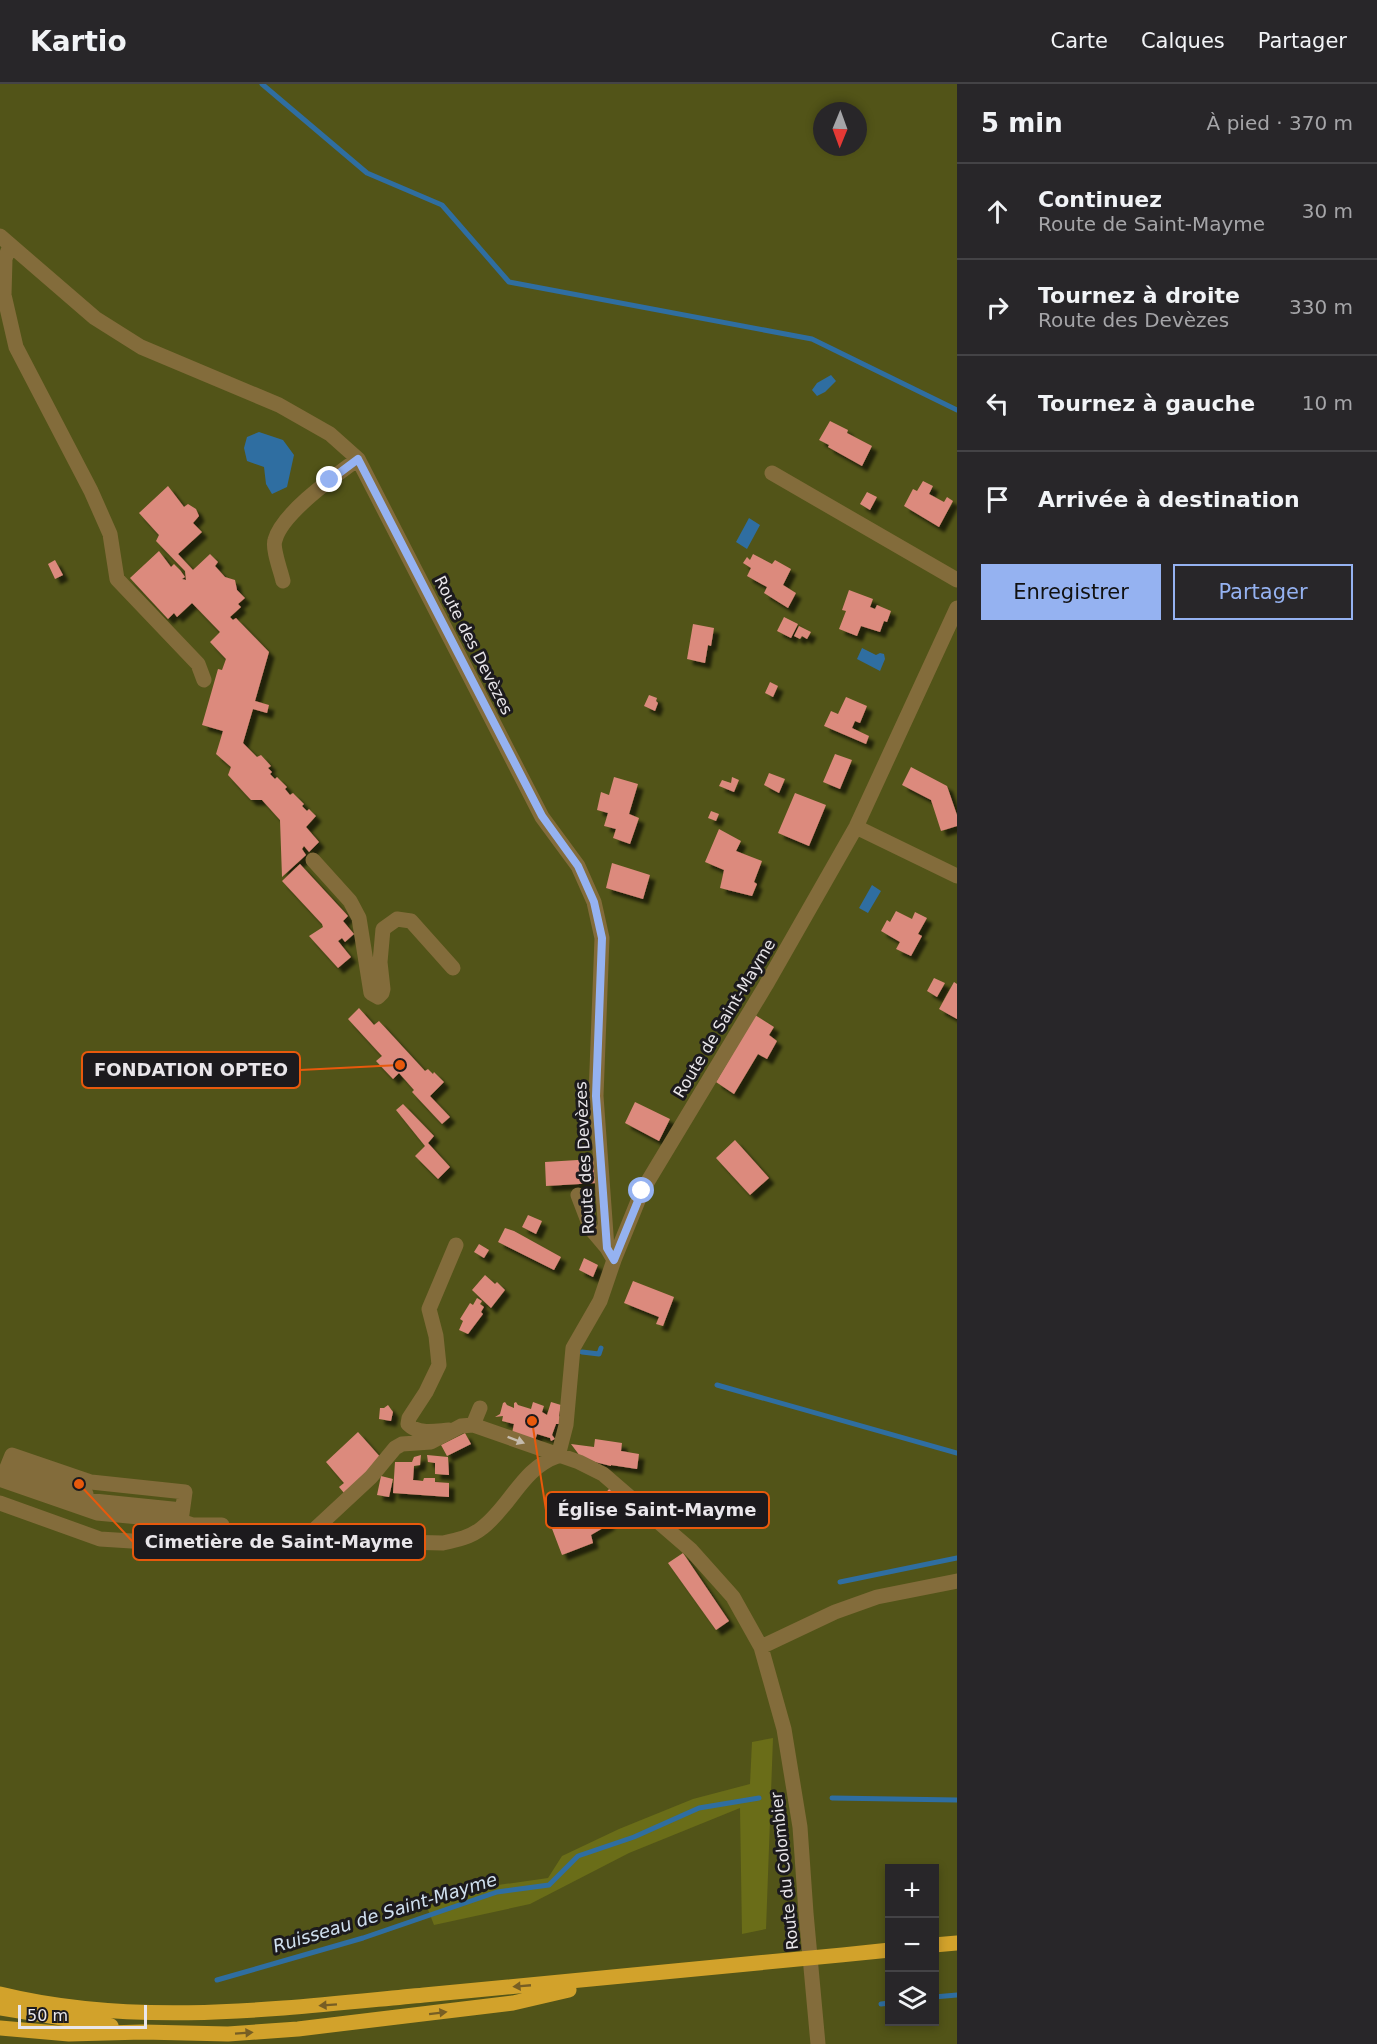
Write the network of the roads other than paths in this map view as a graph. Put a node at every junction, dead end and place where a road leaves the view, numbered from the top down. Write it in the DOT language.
graph roads {
  1 [pos="5,241"];
  2 [pos="358,459"];
  3 [pos="772,473"];
  4 [pos="957,580"];
  5 [pos="283,581"];
  6 [pos="957,608"];
  7 [pos="204,680"];
  8 [pos="856,827"];
  9 [pos="313,860"];
  10 [pos="957,876"];
  11 [pos="453,968"];
  12 [pos="578,1195"];
  13 [pos="456,1245"];
  14 [pos="611,1254"];
  15 [pos="480,1408"];
  16 [pos="473,1425"];
  17 [pos="452,1430"];
  18 [pos="558,1456"];
  19 [pos="7,1468"];
  20 [pos="0,1503"];
  21 [pos="311,1540"];
  22 [pos="226,1547"];
  23 [pos="957,1581"];
  24 [pos="761,1647"];
  25 [pos="957,1943"];
  26 [pos="939,1945"];
  27 [pos="885,1951"];
  28 [pos="622,1977"];
  29 [pos="0,1994"];
  30 [pos="0,2008"];
  31 [pos="0,2028"];
  32 [pos="143,2032"];
  33 [pos="818,2037"];
  1 -- 2 [label="street, Route des Devèzes"];
  1 -- 7 [label="street"];
  2 -- 5 [label="street"];
  2 -- 14 [label="street, Route des Devèzes"];
  3 -- 4 [label="street"];
  6 -- 8 [label="street, Route de Saint-Mayme"];
  8 -- 10 [label="street"];
  8 -- 14 [label="street, Route de Saint-Mayme"];
  9 -- 11 [label="street"];
  12 -- 14 [label="street"];
  13 -- 17 [label="street"];
  14 -- 18 [label="street, Route de Saint-Mayme"];
  15 -- 16 [label="street"];
  16 -- 17 [label="street"];
  16 -- 18 [label="street, Route du Colombier, one-way"];
  17 -- 21 [label="street"];
  18 -- 21 [label="street"];
  18 -- 24 [label="street, Route du Colombier"];
  19 -- 22 [label="street"];
  20 -- 22 [label="street"];
  21 -- 22 [label="street"];
  23 -- 24 [label="street"];
  24 -- 33 [label="street, Route du Colombier"];
  25 -- 26 [label="main road"];
  27 -- 28 [label="main road"];
  28 -- 29 [label="main road, one-way"];
  32 -- 28 [label="main road, one-way"];
  30 -- 32 [label="main road"];
  31 -- 32 [label="main road"];
}
